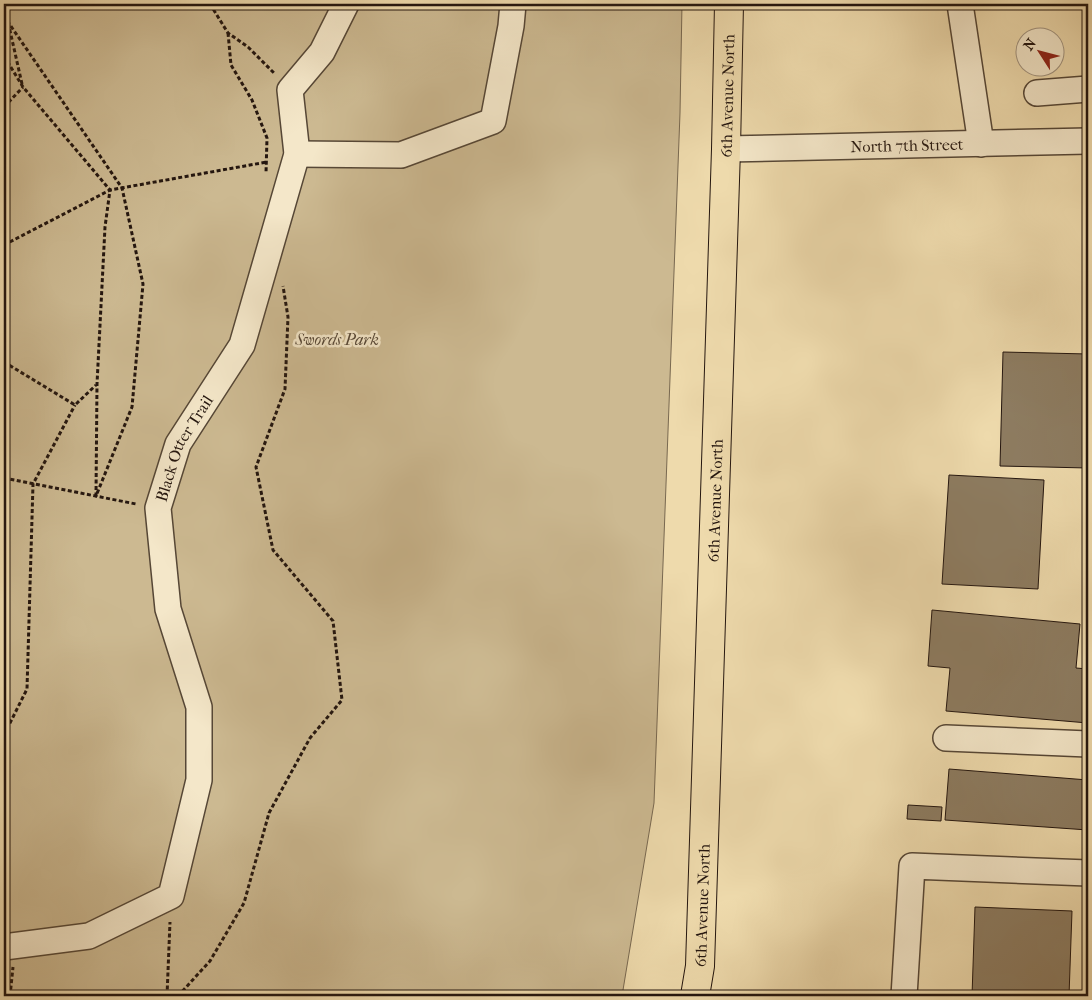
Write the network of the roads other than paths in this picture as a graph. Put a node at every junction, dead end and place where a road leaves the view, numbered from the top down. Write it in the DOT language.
graph roads {
  1 [pos="346,4"];
  2 [pos="513,4"];
  3 [pos="729,4"];
  4 [pos="960,4"];
  5 [pos="1088,89"];
  6 [pos="1037,93"];
  7 [pos="1088,141"];
  8 [pos="981,144"];
  9 [pos="726,149"];
  10 [pos="297,154"];
  11 [pos="946,738"];
  12 [pos="1088,744"];
  13 [pos="1088,873"];
  14 [pos="4,947"];
  15 [pos="695,996"];
  16 [pos="904,996"];
  1 -- 10 [label="street, Black Otter Trail"];
  2 -- 10 [label="street"];
  3 -- 9 [label="main road, 6th Avenue North"];
  4 -- 8 [label="street"];
  5 -- 6 [label="street"];
  7 -- 8 [label="street, North 7th Street"];
  8 -- 9 [label="street, North 7th Street"];
  9 -- 15 [label="main road, 6th Avenue North"];
  10 -- 14 [label="street, Black Otter Trail"];
  11 -- 12 [label="street"];
  13 -- 16 [label="street"];
}
